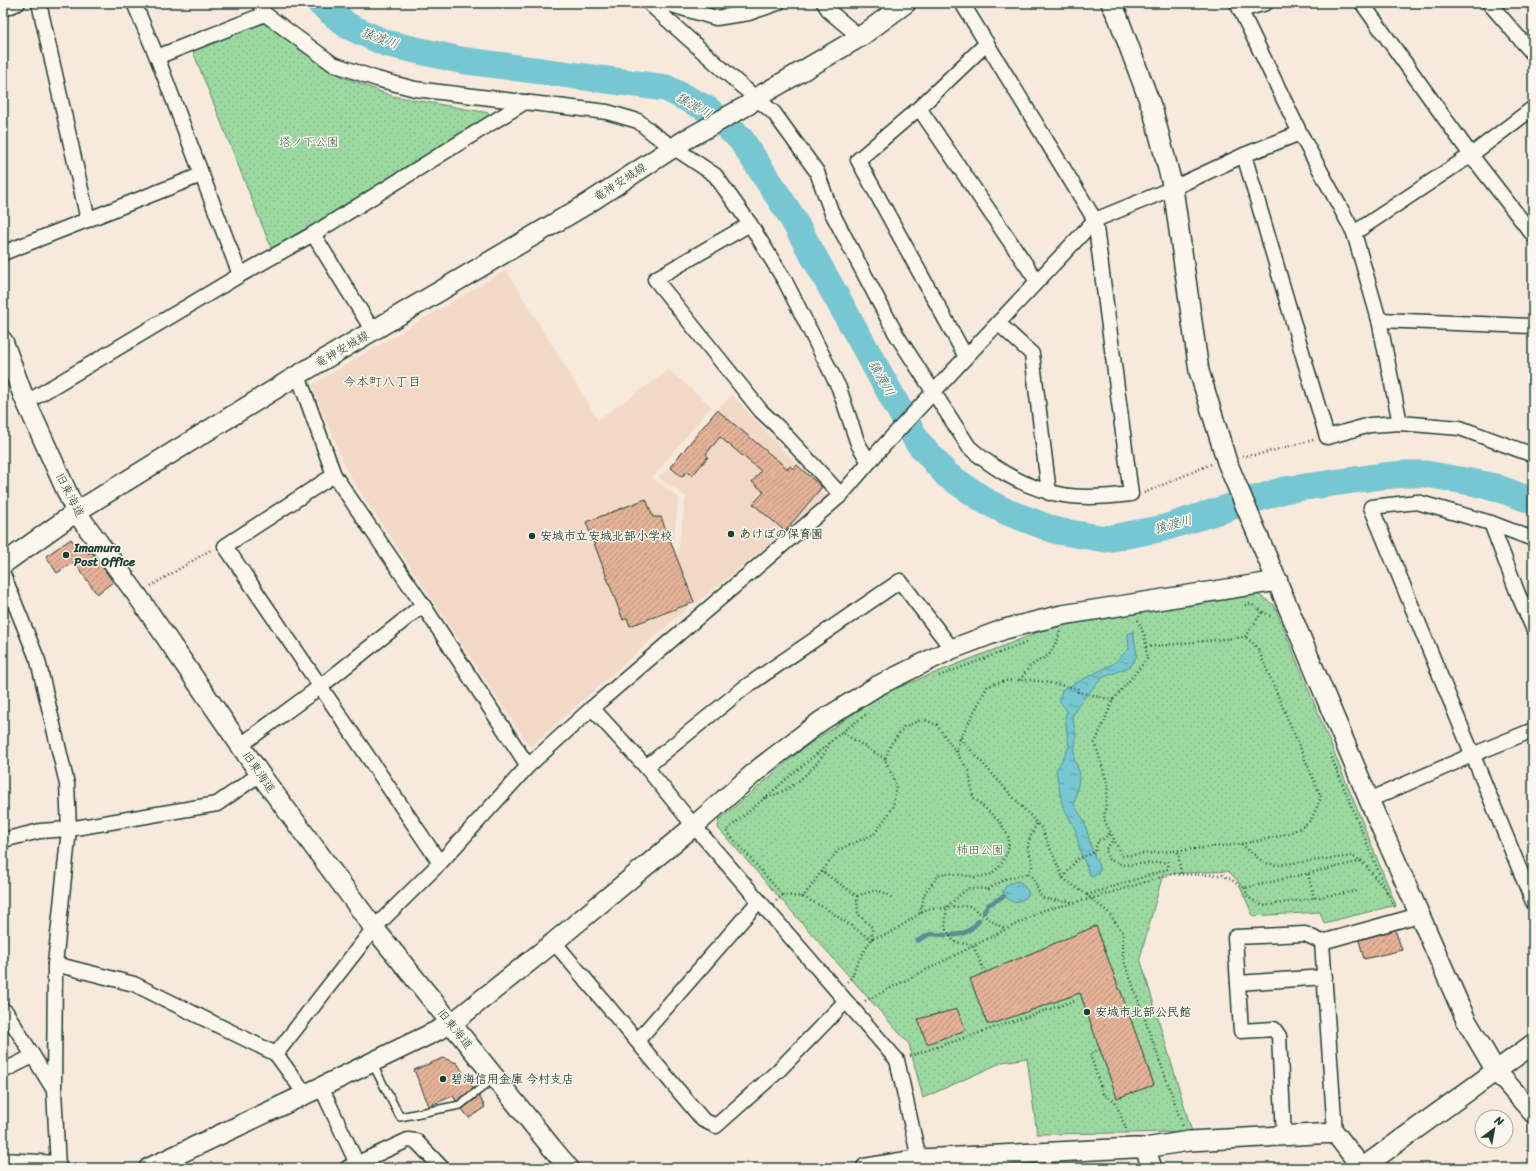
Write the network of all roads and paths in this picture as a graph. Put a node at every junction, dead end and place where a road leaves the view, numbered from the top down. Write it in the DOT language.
graph roads {
  1 [pos="18,3"];
  2 [pos="39,3"];
  3 [pos="134,3"];
  4 [pos="651,3"];
  5 [pos="665,3"];
  6 [pos="778,3"];
  7 [pos="824,3"];
  8 [pos="906,3"];
  9 [pos="962,3"];
  10 [pos="1111,3"];
  11 [pos="1266,3"];
  12 [pos="1362,3"];
  13 [pos="1489,3"];
  14 [pos="1239,7"];
  15 [pos="262,8"];
  16 [pos="3,9"];
  17 [pos="860,37"];
  18 [pos="986,43"];
  19 [pos="1533,54"];
  20 [pos="157,57"];
  21 [pos="525,102"];
  22 [pos="752,102"];
  23 [pos="919,108"];
  24 [pos="1533,108"];
  25 [pos="1300,133"];
  26 [pos="679,143"];
  27 [pos="1244,155"];
  28 [pos="1471,155"];
  29 [pos="201,175"];
  30 [pos="1173,188"];
  31 [pos="88,220"];
  32 [pos="1095,220"];
  33 [pos="750,224"];
  34 [pos="1354,233"];
  35 [pos="313,234"];
  36 [pos="1533,235"];
  37 [pos="3,253"];
  38 [pos="240,275"];
  39 [pos="1037,281"];
  40 [pos="1378,320"];
  41 [pos="998,322"];
  42 [pos="1533,326"];
  43 [pos="373,331"];
  44 [pos="3,341"];
  45 [pos="966,357"];
  46 [pos="298,375"];
  47 [pos="930,395"];
  48 [pos="26,402"];
  49 [pos="1400,423"];
  50 [pos="1533,455"];
  51 [pos="873,458"];
  52 [pos="334,475"];
  53 [pos="1049,493"];
  54 [pos="841,495"];
  55 [pos="76,512"];
  56 [pos="1491,523"];
  57 [pos="1533,539"];
  58 [pos="225,546"];
  59 [pos="3,564"];
  60 [pos="3,574"];
  61 [pos="1278,581"];
  62 [pos="137,595"];
  63 [pos="423,605"];
  64 [pos="1243,605"];
  65 [pos="1263,611"];
  66 [pos="1145,618"];
  67 [pos="1276,625"];
  68 [pos="1533,628"];
  69 [pos="1053,633"];
  70 [pos="1245,637"];
  71 [pos="1031,641"];
  72 [pos="1146,647"];
  73 [pos="952,649"];
  74 [pos="935,678"];
  75 [pos="1020,680"];
  76 [pos="321,686"];
  77 [pos="1113,700"];
  78 [pos="592,708"];
  79 [pos="873,710"];
  80 [pos="1533,730"];
  81 [pos="842,732"];
  82 [pos="960,738"];
  83 [pos="830,743"];
  84 [pos="241,745"];
  85 [pos="1327,748"];
  86 [pos="957,753"];
  87 [pos="1472,755"];
  88 [pos="884,760"];
  89 [pos="528,766"];
  90 [pos="646,767"];
  91 [pos="260,774"];
  92 [pos="763,798"];
  93 [pos="1369,800"];
  94 [pos="1037,823"];
  95 [pos="694,826"];
  96 [pos="69,829"];
  97 [pos="1111,833"];
  98 [pos="1114,839"];
  99 [pos="3,840"];
  100 [pos="1241,844"];
  101 [pos="1178,852"];
  102 [pos="1362,861"];
  103 [pos="440,863"];
  104 [pos="822,870"];
  105 [pos="1028,874"];
  106 [pos="1181,874"];
  107 [pos="1308,874"];
  108 [pos="1063,878"];
  109 [pos="1245,888"];
  110 [pos="1357,891"];
  111 [pos="783,895"];
  112 [pos="1087,895"];
  113 [pos="857,896"];
  114 [pos="803,897"];
  115 [pos="892,898"];
  116 [pos="1314,898"];
  117 [pos="1092,899"];
  118 [pos="1533,902"];
  119 [pos="1074,903"];
  120 [pos="762,905"];
  121 [pos="947,907"];
  122 [pos="920,914"];
  123 [pos="1419,915"];
  124 [pos="374,928"];
  125 [pos="1005,929"];
  126 [pos="872,938"];
  127 [pos="554,942"];
  128 [pos="1322,942"];
  129 [pos="973,945"];
  130 [pos="55,964"];
  131 [pos="985,973"];
  132 [pos="1325,977"];
  133 [pos="1238,983"];
  134 [pos="1077,1000"];
  135 [pos="845,1001"];
  136 [pos="3,1010"];
  137 [pos="451,1024"];
  138 [pos="636,1042"];
  139 [pos="1533,1044"];
  140 [pos="1100,1049"];
  141 [pos="276,1054"];
  142 [pos="33,1056"];
  143 [pos="897,1060"];
  144 [pos="372,1062"];
  145 [pos="3,1071"];
  146 [pos="1496,1071"];
  147 [pos="495,1078"];
  148 [pos="54,1090"];
  149 [pos="313,1090"];
  150 [pos="1533,1113"];
  151 [pos="1335,1133"];
  152 [pos="1284,1137"];
  153 [pos="1189,1141"];
  154 [pos="1139,1148"];
  155 [pos="3,1160"];
  156 [pos="921,1164"];
  157 [pos="58,1166"];
  158 [pos="354,1166"];
  159 [pos="149,1168"];
  160 [pos="442,1168"];
  161 [pos="569,1168"];
  162 [pos="866,1168"];
  163 [pos="1152,1168"];
  164 [pos="1362,1168"];
  1 -- 16 [label="street"];
  2 -- 31 [label="street"];
  3 -- 20 [label="street"];
  4 -- 22 [label="street"];
  5 -- 6 [label="street"];
  7 -- 17 [label="street"];
  8 -- 17 [label="street"];
  9 -- 18 [label="street"];
  10 -- 30 [label="street"];
  11 -- 14 [label="street"];
  12 -- 28 [label="street"];
  13 -- 19 [label="street"];
  14 -- 25 [label="street"];
  15 -- 20 [label="street"];
  15 -- 21 [label="street"];
  17 -- 22 [label="street"];
  18 -- 23 [label="street"];
  18 -- 32 [label="street"];
  20 -- 29 [label="street"];
  21 -- 26 [label="street"];
  21 -- 35 [label="street"];
  22 -- 26 [label="street, 竜神安城線"];
  22 -- 47 [label="street"];
  23 -- 39 [label="street"];
  23 -- 45 [label="street"];
  24 -- 28 [label="street"];
  25 -- 27 [label="street"];
  25 -- 34 [label="street"];
  26 -- 33 [label="street"];
  26 -- 43 [label="street, 竜神安城線"];
  27 -- 30 [label="street"];
  27 -- 49 [label="street"];
  28 -- 34 [label="street"];
  28 -- 36 [label="street"];
  29 -- 31 [label="street"];
  29 -- 38 [label="street"];
  30 -- 32 [label="street"];
  30 -- 61 [label="street"];
  31 -- 37 [label="street"];
  32 -- 39 [label="street"];
  32 -- 53 [label="street"];
  33 -- 51 [label="street"];
  33 -- 54 [label="street"];
  34 -- 40 [label="street"];
  35 -- 38 [label="street"];
  35 -- 43 [label="street"];
  38 -- 48 [label="street"];
  39 -- 41 [label="street"];
  40 -- 42 [label="street"];
  40 -- 49 [label="street"];
  41 -- 45 [label="street"];
  41 -- 53 [label="street"];
  43 -- 46 [label="street, 竜神安城線"];
  44 -- 48 [label="street, 旧東海道"];
  45 -- 47 [label="street"];
  46 -- 52 [label="street"];
  46 -- 55 [label="street, 竜神安城線"];
  47 -- 51 [label="street"];
  47 -- 53 [label="street"];
  48 -- 55 [label="street, 旧東海道"];
  49 -- 50 [label="street"];
  51 -- 54 [label="street"];
  52 -- 58 [label="street"];
  52 -- 63 [label="street"];
  54 -- 78 [label="street"];
  55 -- 59 [label="street, 竜神安城線"];
  55 -- 62 [label="street, 旧東海道"];
  56 -- 57 [label="street"];
  56 -- 68 [label="street"];
  56 -- 87 [label="street"];
  58 -- 62 [label="path"];
  58 -- 76 [label="street"];
  60 -- 96 [label="street"];
  61 -- 73 [label="street"];
  61 -- 93 [label="street"];
  62 -- 84 [label="street, 旧東海道"];
  63 -- 76 [label="street"];
  63 -- 89 [label="street"];
  64 -- 65 [label="path"];
  65 -- 67 [label="path"];
  65 -- 70 [label="path"];
  66 -- 72 [label="path"];
  69 -- 75 [label="path"];
  70 -- 72 [label="path"];
  70 -- 100 [label="path"];
  71 -- 74 [label="path"];
  72 -- 77 [label="path"];
  73 -- 90 [label="street"];
  73 -- 95 [label="street"];
  75 -- 77 [label="path"];
  75 -- 82 [label="path"];
  76 -- 84 [label="street"];
  76 -- 103 [label="street"];
  77 -- 97 [label="path"];
  78 -- 89 [label="street"];
  78 -- 90 [label="street"];
  79 -- 81 [label="path"];
  80 -- 87 [label="street"];
  81 -- 83 [label="path"];
  81 -- 88 [label="path"];
  82 -- 86 [label="path"];
  82 -- 94 [label="path"];
  83 -- 92 [label="path"];
  83 -- 92 [label="path"];
  84 -- 91 [label="street, 旧東海道"];
  85 -- 102 [label="path"];
  86 -- 88 [label="path"];
  86 -- 122 [label="path"];
  87 -- 93 [label="street"];
  87 -- 118 [label="street"];
  88 -- 104 [label="path"];
  89 -- 103 [label="street"];
  90 -- 95 [label="street"];
  91 -- 96 [label="street"];
  91 -- 124 [label="street, 旧東海道"];
  92 -- 111 [label="path"];
  93 -- 123 [label="street"];
  94 -- 105 [label="path"];
  94 -- 108 [label="path"];
  95 -- 120 [label="street"];
  95 -- 127 [label="street"];
  96 -- 99 [label="street"];
  96 -- 130 [label="street"];
  97 -- 98 [label="path"];
  97 -- 108 [label="path"];
  98 -- 100 [label="path"];
  98 -- 112 [label="path"];
  100 -- 102 [label="path"];
  101 -- 106 [label="path"];
  102 -- 107 [label="path"];
  103 -- 124 [label="street"];
  104 -- 113 [label="path"];
  104 -- 114 [label="path"];
  105 -- 119 [label="path"];
  105 -- 121 [label="path"];
  106 -- 109 [label="path"];
  106 -- 117 [label="path"];
  107 -- 109 [label="path"];
  107 -- 116 [label="path"];
  108 -- 112 [label="path"];
  109 -- 116 [label="path"];
  110 -- 116 [label="path"];
  111 -- 114 [label="path"];
  111 -- 120 [label="path"];
  112 -- 117 [label="path"];
  113 -- 115 [label="path"];
  113 -- 126 [label="path"];
  114 -- 126 [label="path"];
  117 -- 119 [label="path"];
  117 -- 153 [label="path"];
  119 -- 125 [label="path"];
  120 -- 135 [label="street"];
  120 -- 138 [label="street"];
  121 -- 122 [label="path"];
  121 -- 125 [label="path"];
  121 -- 129 [label="path"];
  122 -- 126 [label="path"];
  123 -- 128 [label="street"];
  123 -- 146 [label="street"];
  124 -- 137 [label="street, 旧東海道"];
  124 -- 141 [label="street"];
  125 -- 129 [label="path"];
  126 -- 135 [label="path"];
  127 -- 137 [label="street"];
  127 -- 138 [label="street"];
  128 -- 132 [label="street"];
  128 -- 133 [label="street"];
  129 -- 131 [label="path"];
  129 -- 135 [label="path"];
  130 -- 141 [label="street"];
  130 -- 148 [label="street"];
  132 -- 133 [label="street"];
  132 -- 151 [label="street"];
  133 -- 152 [label="street"];
  134 -- 143 [label="path"];
  135 -- 138 [label="street"];
  135 -- 143 [label="street"];
  136 -- 142 [label="street"];
  137 -- 144 [label="street"];
  137 -- 147 [label="street, 旧東海道"];
  139 -- 146 [label="street"];
  140 -- 154 [label="path"];
  141 -- 149 [label="street"];
  142 -- 145 [label="street"];
  142 -- 148 [label="street"];
  143 -- 156 [label="street"];
  144 -- 147 [label="lane"];
  144 -- 149 [label="street"];
  146 -- 150 [label="street"];
  146 -- 164 [label="street"];
  147 -- 161 [label="street, 旧東海道"];
  148 -- 157 [label="street"];
  149 -- 158 [label="street"];
  149 -- 159 [label="street"];
  151 -- 152 [label="street"];
  151 -- 164 [label="street"];
  152 -- 153 [label="street"];
  153 -- 154 [label="street"];
  154 -- 156 [label="street"];
  154 -- 163 [label="street"];
  155 -- 157 [label="street"];
  156 -- 162 [label="street"];
  158 -- 160 [label="street"];
}
